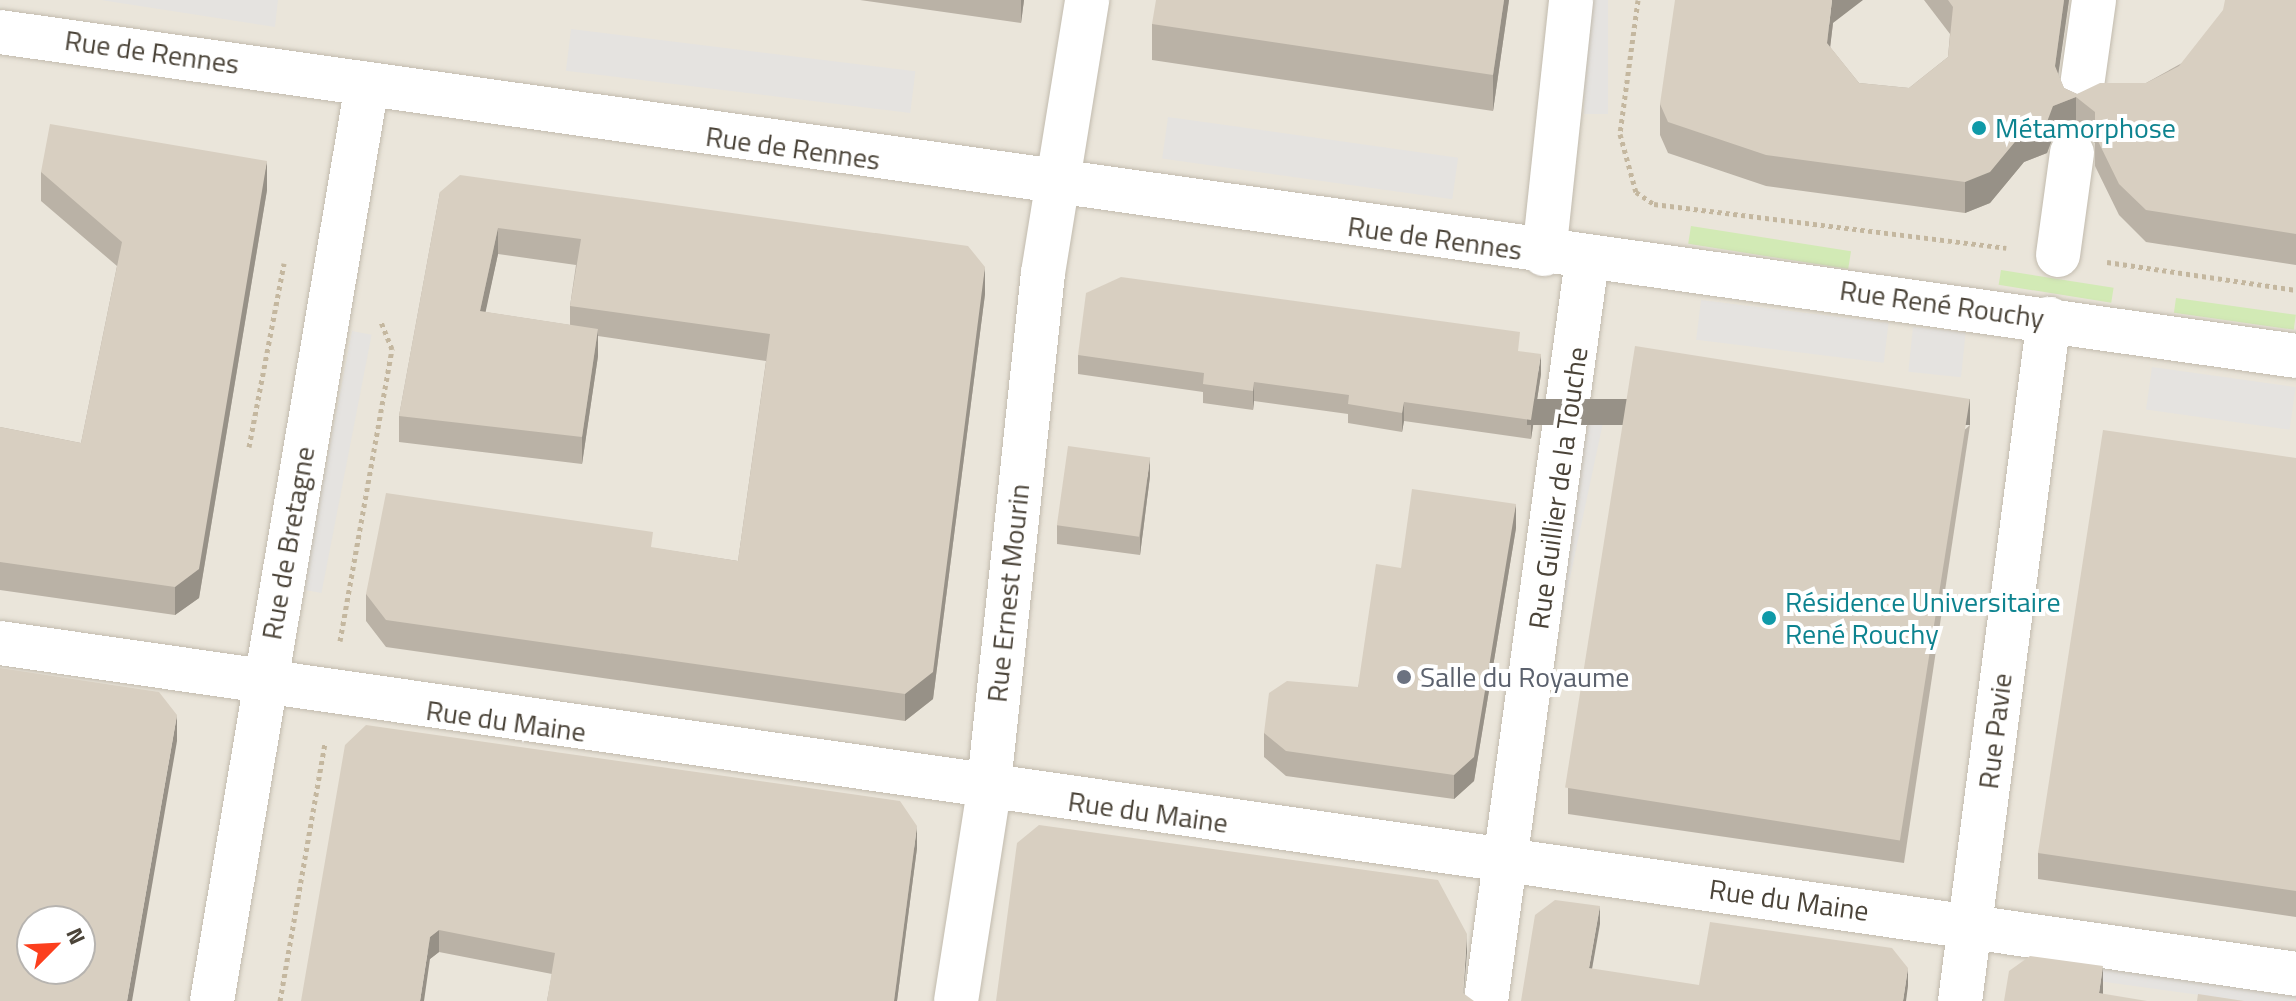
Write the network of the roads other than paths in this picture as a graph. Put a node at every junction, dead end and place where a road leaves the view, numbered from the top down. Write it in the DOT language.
graph roads {
  1 [pos="1087,0"];
  2 [pos="1571,0"];
  3 [pos="2094,0"];
  4 [pos="0,32"];
  5 [pos="367,85"];
  6 [pos="2080,100"];
  7 [pos="2072,153"];
  8 [pos="1062,186"];
  9 [pos="1544,254"];
  10 [pos="2058,255"];
  11 [pos="1587,260"];
  12 [pos="2049,319"];
  13 [pos="2296,356"];
  14 [pos="0,643"];
  15 [pos="264,685"];
  16 [pos="987,788"];
  17 [pos="1506,863"];
  18 [pos="1972,928"];
  19 [pos="2296,974"];
  20 [pos="212,1001"];
  21 [pos="956,1001"];
  22 [pos="1486,1001"];
  23 [pos="1960,1001"];
  1 -- 8 [label="street, Rue Ernest Mourin"];
  2 -- 9 [label="street"];
  3 -- 6 [label="street"];
  4 -- 5 [label="street, Rue de Rennes"];
  5 -- 8 [label="street, Rue de Rennes"];
  5 -- 15 [label="street, Rue de Bretagne"];
  7 -- 10 [label="street"];
  8 -- 9 [label="street, Rue de Rennes"];
  8 -- 16 [label="street, Rue Ernest Mourin"];
  9 -- 11 [label="street, Rue de Rennes"];
  11 -- 12 [label="street, Rue René Rouchy"];
  11 -- 17 [label="street, Rue Guillier de la Touche"];
  12 -- 13 [label="street, Rue René Rouchy"];
  12 -- 18 [label="street, Rue Pavie"];
  14 -- 15 [label="street, Rue du Maine"];
  15 -- 16 [label="street, Rue du Maine"];
  15 -- 20 [label="street, Rue de Bretagne"];
  16 -- 17 [label="street, Rue du Maine"];
  16 -- 21 [label="street, Rue Ernest Mourin"];
  17 -- 18 [label="street, Rue du Maine"];
  17 -- 22 [label="street, Rue Guillier de la Touche"];
  18 -- 19 [label="street, Rue du Maine"];
  18 -- 23 [label="street, Rue Pavie"];
}
